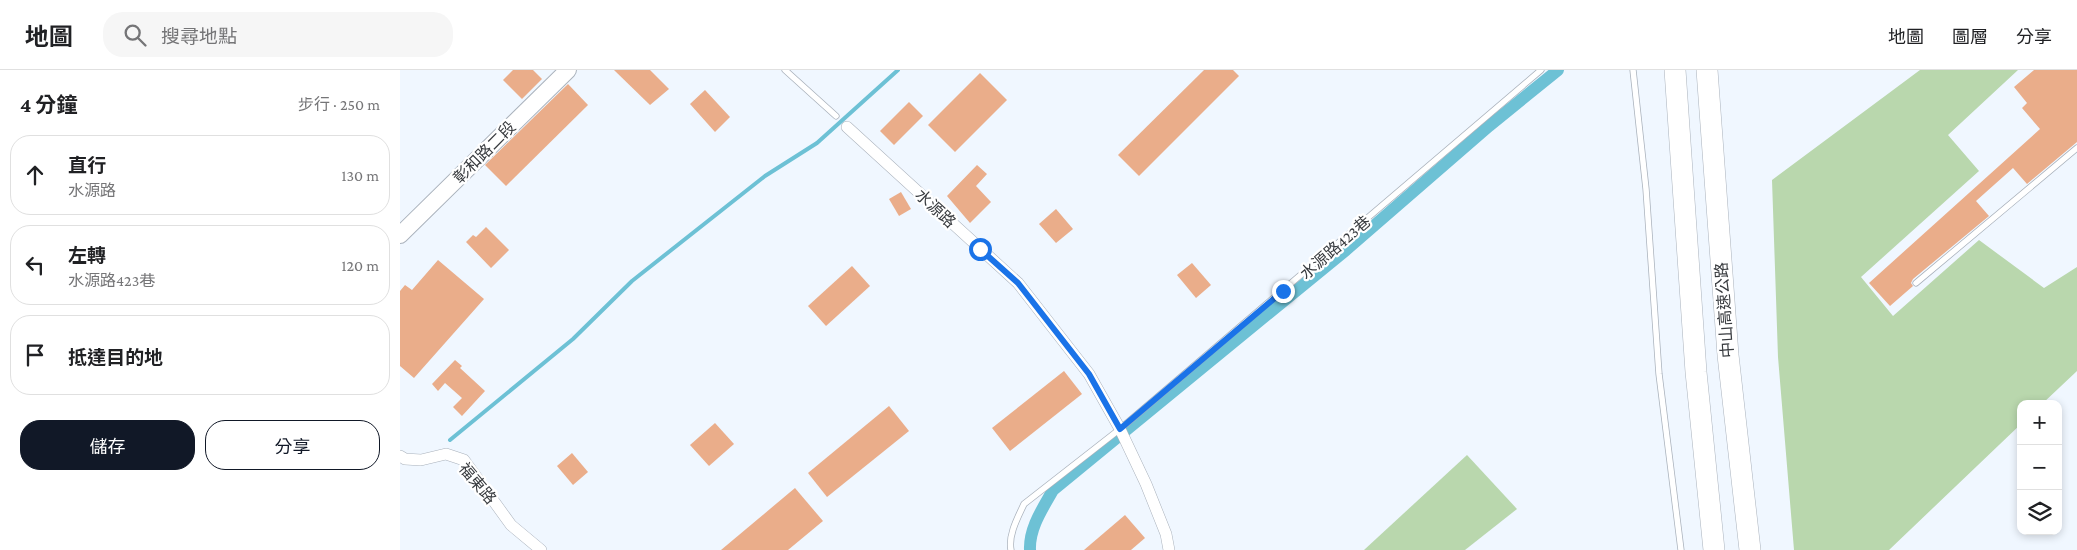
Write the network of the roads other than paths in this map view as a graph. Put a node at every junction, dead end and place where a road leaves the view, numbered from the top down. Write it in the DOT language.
graph roads {
  1 [pos="568,70"];
  2 [pos="785,70"];
  3 [pos="1541,70"];
  4 [pos="1634,70"];
  5 [pos="1676,70"];
  6 [pos="1706,70"];
  7 [pos="836,116"];
  8 [pos="847,127"];
  9 [pos="2077,148"];
  10 [pos="400,235"];
  11 [pos="1916,283"];
  12 [pos="1120,429"];
  13 [pos="400,456"];
  14 [pos="541,550"];
  15 [pos="1011,550"];
  16 [pos="1169,550"];
  17 [pos="1681,550"];
  18 [pos="1714,550"];
  19 [pos="1750,550"];
  1 -- 10 [label="street, 彰和路二段"];
  2 -- 7 [label="lane"];
  3 -- 12 [label="lane, 水源路423巷"];
  4 -- 17 [label="lane"];
  5 -- 18 [label="highway, 中山高速公路"];
  6 -- 19 [label="highway, 中山高速公路"];
  8 -- 12 [label="street, 水源路"];
  9 -- 11 [label="lane"];
  12 -- 15 [label="lane, 水源路423巷"];
  12 -- 16 [label="street, 水源路"];
  13 -- 14 [label="street, 福東路"];
}
